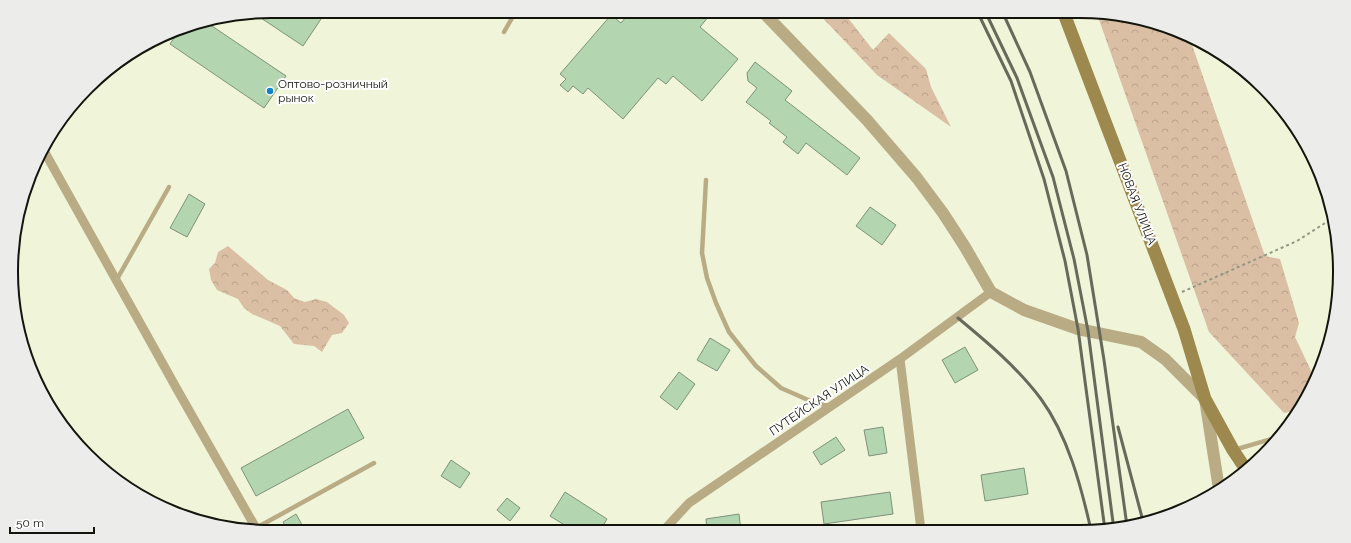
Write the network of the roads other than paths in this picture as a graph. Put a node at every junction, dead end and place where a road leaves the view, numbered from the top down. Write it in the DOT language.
graph roads {
  1 [pos="512,18"];
  2 [pos="769,18"];
  3 [pos="1067,18"];
  4 [pos="504,32"];
  5 [pos="46,155"];
  6 [pos="706,180"];
  7 [pos="169,187"];
  8 [pos="116,281"];
  9 [pos="991,292"];
  10 [pos="900,359"];
  11 [pos="1205,399"];
  12 [pos="830,407"];
  13 [pos="1270,439"];
  14 [pos="1233,450"];
  15 [pos="374,463"];
  16 [pos="1243,465"];
  17 [pos="1218,483"];
  18 [pos="254,524"];
  19 [pos="265,525"];
  20 [pos="671,525"];
  21 [pos="920,525"];
  1 -- 4 [label="lane"];
  2 -- 9 [label="street"];
  3 -- 11 [label="main road, НОВАЯ УЛИЦА"];
  5 -- 8 [label="street"];
  6 -- 12 [label="lane"];
  7 -- 8 [label="lane"];
  8 -- 18 [label="street"];
  9 -- 10 [label="street, ПУТЕЙСКАЯ УЛИЦА"];
  9 -- 11 [label="street"];
  10 -- 12 [label="street, ПУТЕЙСКАЯ УЛИЦА"];
  10 -- 21 [label="street"];
  11 -- 14 [label="main road, НОВАЯ УЛИЦА"];
  11 -- 17 [label="street"];
  12 -- 20 [label="street, ПУТЕЙСКАЯ УЛИЦА"];
  13 -- 14 [label="lane"];
  14 -- 16 [label="main road, НОВАЯ УЛИЦА"];
  15 -- 19 [label="lane"];
}
